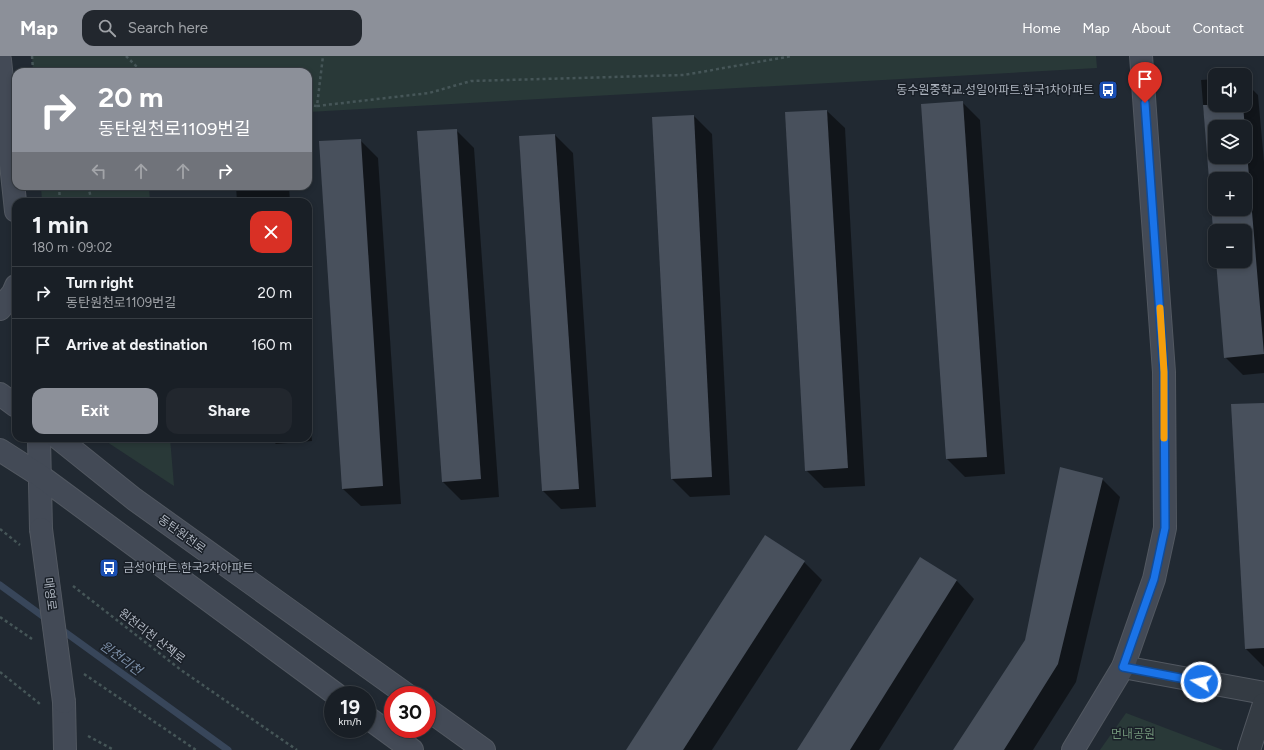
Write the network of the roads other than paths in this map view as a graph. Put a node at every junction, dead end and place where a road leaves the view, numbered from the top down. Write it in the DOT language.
graph roads {
  1 [pos="1141,56"];
  2 [pos="0,60"];
  3 [pos="12,173"];
  4 [pos="12,295"];
  5 [pos="0,310"];
  6 [pos="0,394"];
  7 [pos="12,403"];
  8 [pos="39,442"];
  9 [pos="63,442"];
  10 [pos="0,450"];
  11 [pos="39,475"];
  12 [pos="1123,667"];
  13 [pos="325,686"];
  14 [pos="394,686"];
  15 [pos="1264,693"];
  16 [pos="1264,704"];
  17 [pos="436,715"];
  18 [pos="376,724"];
  19 [pos="65,750"];
  20 [pos="412,750"];
  21 [pos="484,750"];
  22 [pos="1073,750"];
  23 [pos="1249,750"];
  1 -- 12 [label="street"];
  2 -- 3 [label="street"];
  4 -- 5 [label="street"];
  6 -- 7 [label="street"];
  8 -- 11 [label="street, 매영로"];
  9 -- 14 [label="street, 동탄원천로"];
  10 -- 11 [label="street"];
  11 -- 13 [label="street"];
  11 -- 19 [label="street, 매영로, bridge"];
  12 -- 15 [label="street"];
  12 -- 22 [label="street"];
  16 -- 23 [label="street"];
  17 -- 21 [label="street"];
  18 -- 20 [label="street"];
}
